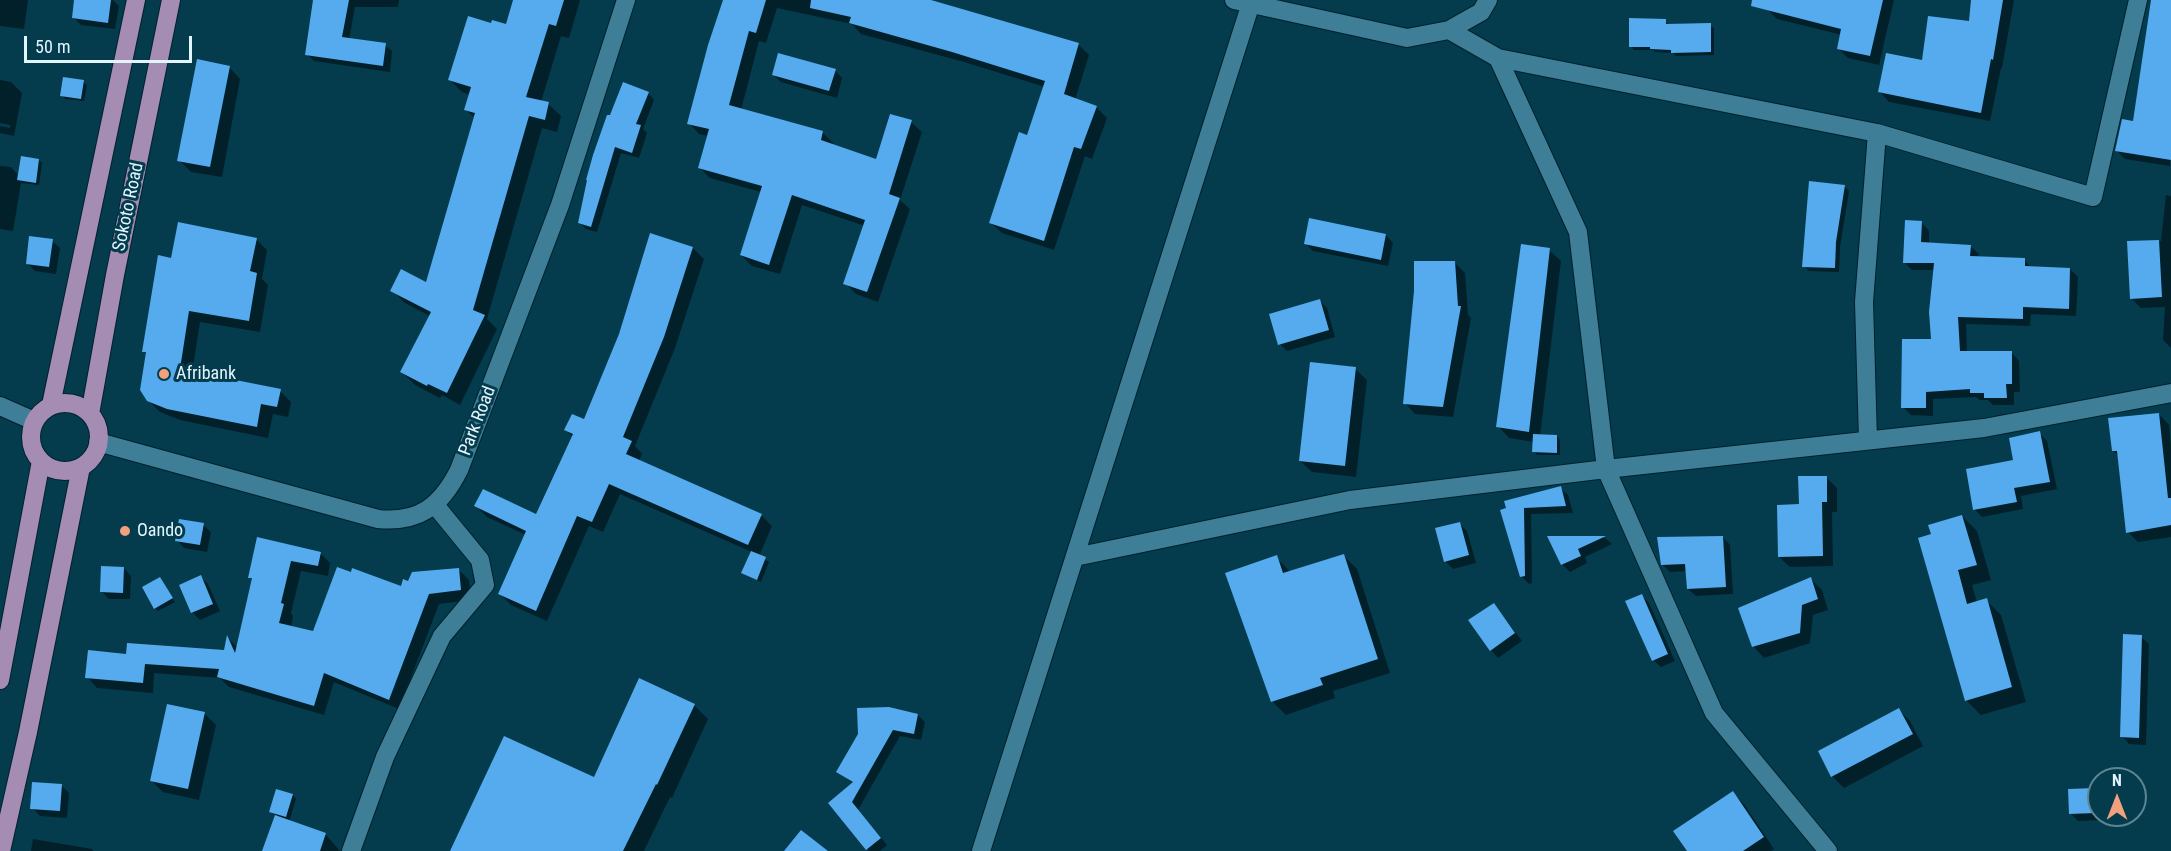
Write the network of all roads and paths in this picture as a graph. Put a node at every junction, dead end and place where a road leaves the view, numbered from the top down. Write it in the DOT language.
graph roads {
  1 [pos="136,0"];
  2 [pos="171,0"];
  3 [pos="626,0"];
  4 [pos="1488,0"];
  5 [pos="2138,0"];
  6 [pos="1242,2"];
  7 [pos="1449,30"];
  8 [pos="1498,58"];
  9 [pos="1876,133"];
  10 [pos="2171,393"];
  11 [pos="51,405"];
  12 [pos="0,406"];
  13 [pos="90,414"];
  14 [pos="34,421"];
  15 [pos="1868,440"];
  16 [pos="98,442"];
  17 [pos="41,461"];
  18 [pos="81,467"];
  19 [pos="1606,469"];
  20 [pos="435,505"];
  21 [pos="1075,556"];
  22 [pos="0,680"];
  23 [pos="1,851"];
  24 [pos="351,851"];
  25 [pos="981,851"];
  26 [pos="1828,851"];
  1 -- 11 [label="main road, Sokoto Road"];
  2 -- 13 [label="main road, Sokoto Road"];
  3 -- 20 [label="street, Park Road"];
  4 -- 7 [label="street"];
  5 -- 9 [label="street"];
  6 -- 7 [label="street"];
  6 -- 21 [label="street"];
  7 -- 8 [label="street"];
  8 -- 9 [label="street"];
  8 -- 19 [label="street"];
  9 -- 15 [label="street"];
  10 -- 15 [label="street"];
  11 -- 13 [label="main road"];
  11 -- 14 [label="main road"];
  12 -- 14 [label="street"];
  13 -- 16 [label="main road"];
  14 -- 17 [label="main road"];
  15 -- 19 [label="street"];
  16 -- 18 [label="main road"];
  16 -- 20 [label="street, Park Road"];
  17 -- 18 [label="main road"];
  17 -- 22 [label="main road"];
  18 -- 23 [label="main road"];
  19 -- 21 [label="street"];
  19 -- 26 [label="street"];
  20 -- 24 [label="street"];
  21 -- 25 [label="street"];
}
